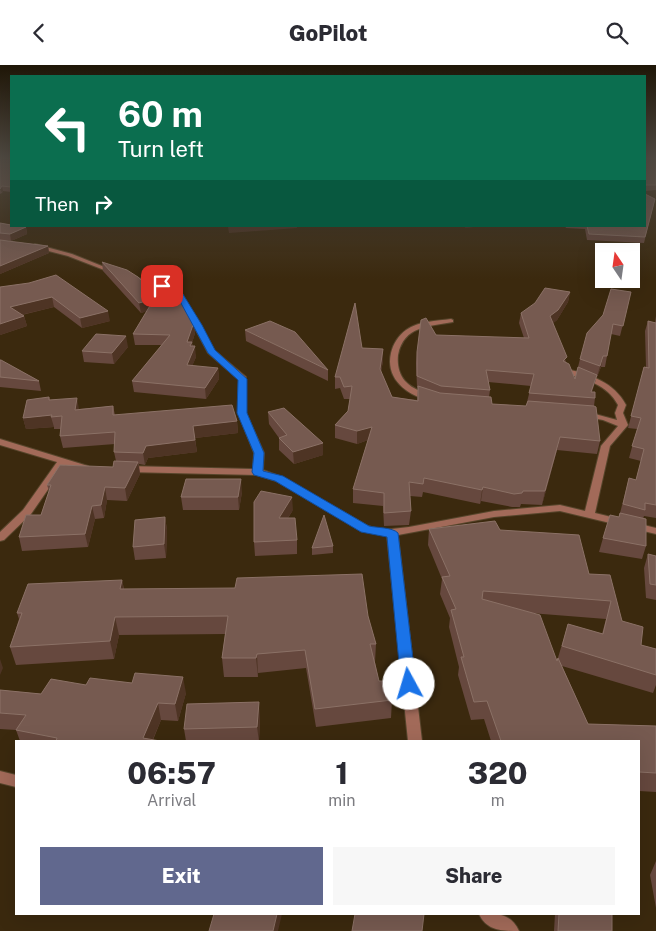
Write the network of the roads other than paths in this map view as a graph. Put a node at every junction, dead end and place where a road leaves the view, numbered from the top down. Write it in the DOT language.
graph roads {
  1 [pos="27,245"];
  2 [pos="451,321"];
  3 [pos="567,371"];
  4 [pos="440,401"];
  5 [pos="574,413"];
  6 [pos="624,425"];
  7 [pos="0,442"];
  8 [pos="62,461"];
  9 [pos="100,468"];
  10 [pos="120,469"];
  11 [pos="258,472"];
  12 [pos="589,515"];
  13 [pos="656,531"];
  14 [pos="392,533"];
  15 [pos="0,538"];
  16 [pos="415,740"];
  17 [pos="0,777"];
  18 [pos="15,781"];
  19 [pos="489,915"];
  20 [pos="510,931"];
  1 -- 11 [label="street"];
  2 -- 4 [label="street"];
  3 -- 6 [label="street"];
  5 -- 6 [label="street"];
  6 -- 12 [label="street"];
  7 -- 8 [label="street"];
  8 -- 9 [label="street"];
  8 -- 15 [label="street"];
  10 -- 11 [label="street"];
  11 -- 14 [label="street"];
  12 -- 13 [label="street"];
  12 -- 14 [label="street"];
  14 -- 16 [label="street"];
  17 -- 18 [label="street"];
  19 -- 20 [label="street"];
}
